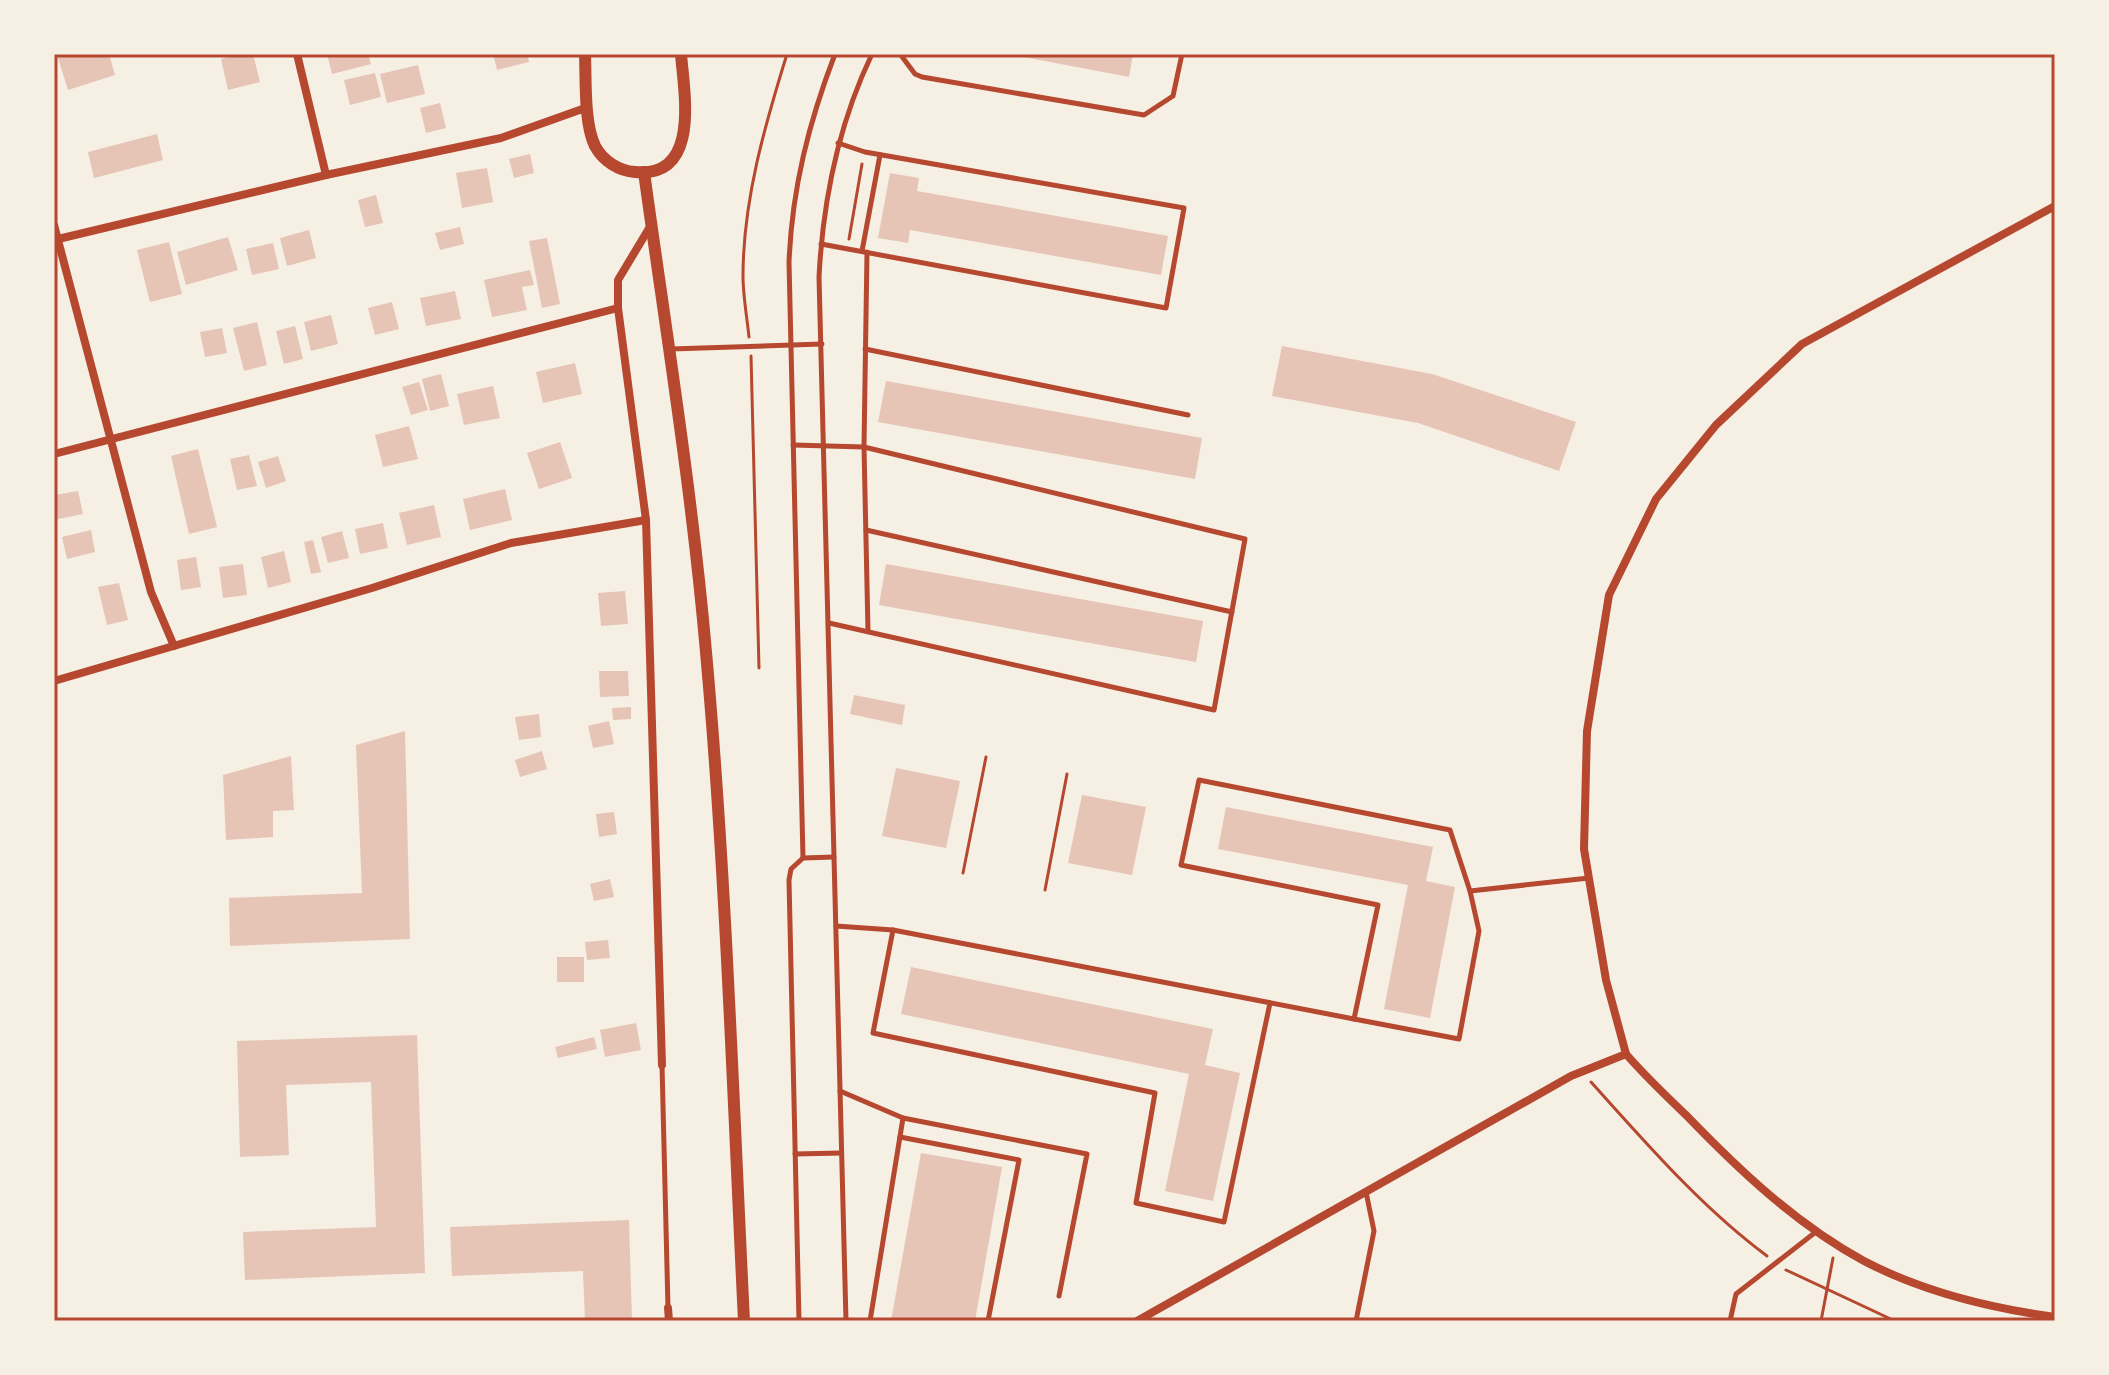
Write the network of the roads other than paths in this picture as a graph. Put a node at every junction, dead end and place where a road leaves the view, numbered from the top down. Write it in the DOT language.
graph roads {
  1 [pos="297,54"];
  2 [pos="585,54"];
  3 [pos="681,54"];
  4 [pos="835,54"];
  5 [pos="872,54"];
  6 [pos="900,54"];
  7 [pos="1182,54"];
  8 [pos="588,107"];
  9 [pos="838,143"];
  10 [pos="880,155"];
  11 [pos="644,172"];
  12 [pos="326,175"];
  13 [pos="2055,206"];
  14 [pos="54,225"];
  15 [pos="652,225"];
  16 [pos="56,240"];
  17 [pos="821,244"];
  18 [pos="865,252"];
  19 [pos="618,308"];
  20 [pos="822,344"];
  21 [pos="791,345"];
  22 [pos="669,349"];
  23 [pos="865,349"];
  24 [pos="1188,415"];
  25 [pos="110,440"];
  26 [pos="824,444"];
  27 [pos="793,445"];
  28 [pos="864,447"];
  29 [pos="54,454"];
  30 [pos="646,520"];
  31 [pos="866,530"];
  32 [pos="1232,612"];
  33 [pos="829,623"];
  34 [pos="868,631"];
  35 [pos="174,646"];
  36 [pos="54,681"];
  37 [pos="834,857"];
  38 [pos="803,858"];
  39 [pos="1589,878"];
  40 [pos="1470,891"];
  41 [pos="836,926"];
  42 [pos="893,930"];
  43 [pos="1270,1003"];
  44 [pos="1354,1019"];
  45 [pos="1626,1054"];
  46 [pos="662,1065"];
  47 [pos="840,1091"];
  48 [pos="903,1118"];
  49 [pos="900,1137"];
  50 [pos="841,1153"];
  51 [pos="795,1154"];
  52 [pos="1366,1191"];
  53 [pos="1817,1230"];
  54 [pos="1059,1296"];
  55 [pos="668,1308"];
  56 [pos="2055,1317"];
  57 [pos="669,1321"];
  58 [pos="744,1321"];
  59 [pos="799,1321"];
  60 [pos="846,1321"];
  61 [pos="870,1321"];
  62 [pos="988,1321"];
  63 [pos="1137,1321"];
  64 [pos="1356,1321"];
  65 [pos="1730,1321"];
  1 -- 12 [label="street"];
  2 -- 8 [label="street"];
  3 -- 11 [label="street"];
  4 -- 21 [label="lane"];
  5 -- 9 [label="lane"];
  6 -- 7 [label="lane"];
  8 -- 11 [label="street"];
  8 -- 12 [label="street"];
  9 -- 10 [label="lane"];
  9 -- 17 [label="lane"];
  10 -- 18 [label="lane"];
  10 -- 18 [label="lane"];
  11 -- 15 [label="street"];
  12 -- 16 [label="street"];
  13 -- 39 [label="street"];
  14 -- 16 [label="street"];
  15 -- 19 [label="street"];
  15 -- 22 [label="street"];
  16 -- 25 [label="street"];
  17 -- 18 [label="lane"];
  17 -- 20 [label="lane"];
  18 -- 23 [label="lane"];
  19 -- 25 [label="street"];
  19 -- 30 [label="street"];
  20 -- 21 [label="lane"];
  20 -- 26 [label="lane"];
  21 -- 22 [label="lane"];
  21 -- 27 [label="lane"];
  22 -- 58 [label="street"];
  23 -- 24 [label="lane"];
  23 -- 28 [label="lane"];
  25 -- 29 [label="street"];
  25 -- 35 [label="street"];
  26 -- 27 [label="lane"];
  26 -- 28 [label="lane"];
  26 -- 33 [label="lane"];
  27 -- 38 [label="lane"];
  28 -- 31 [label="lane"];
  28 -- 32 [label="lane"];
  30 -- 35 [label="street"];
  30 -- 46 [label="street"];
  31 -- 32 [label="lane"];
  31 -- 34 [label="lane"];
  32 -- 34 [label="lane"];
  33 -- 34 [label="lane"];
  33 -- 37 [label="lane"];
  35 -- 36 [label="street"];
  37 -- 38 [label="lane"];
  37 -- 41 [label="lane"];
  38 -- 51 [label="lane"];
  39 -- 40 [label="lane"];
  39 -- 45 [label="street"];
  40 -- 44 [label="lane"];
  40 -- 44 [label="lane"];
  41 -- 42 [label="lane"];
  41 -- 47 [label="lane"];
  42 -- 43 [label="lane"];
  42 -- 43 [label="lane"];
  43 -- 44 [label="lane"];
  45 -- 52 [label="street"];
  45 -- 53 [label="street"];
  46 -- 55 [label="lane"];
  47 -- 48 [label="lane"];
  47 -- 50 [label="lane"];
  48 -- 49 [label="lane"];
  48 -- 54 [label="lane"];
  49 -- 61 [label="lane"];
  49 -- 62 [label="lane"];
  50 -- 51 [label="lane"];
  50 -- 60 [label="lane"];
  51 -- 59 [label="lane"];
  52 -- 63 [label="street"];
  52 -- 64 [label="lane"];
  53 -- 56 [label="street"];
  53 -- 65 [label="lane"];
  55 -- 57 [label="street"];
}
